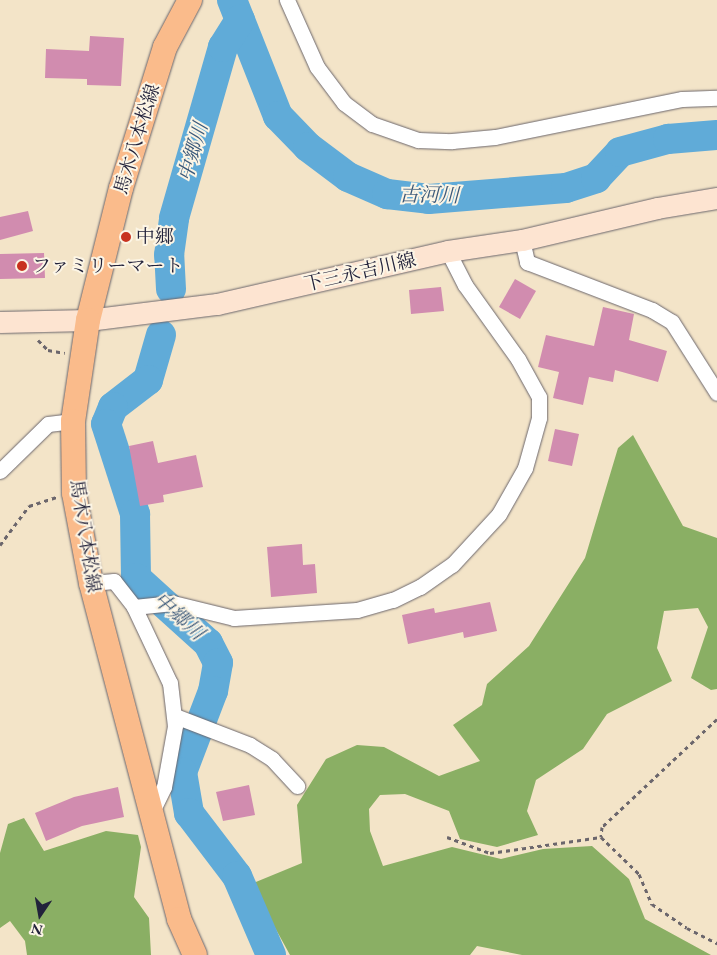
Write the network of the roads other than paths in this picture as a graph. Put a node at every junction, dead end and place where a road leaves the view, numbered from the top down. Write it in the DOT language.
graph roads {
  1 [pos="190,0"];
  2 [pos="287,0"];
  3 [pos="717,98"];
  4 [pos="717,198"];
  5 [pos="522,240"];
  6 [pos="448,251"];
  7 [pos="88,320"];
  8 [pos="0,322"];
  9 [pos="717,394"];
  10 [pos="73,421"];
  11 [pos="0,471"];
  12 [pos="91,583"];
  13 [pos="134,607"];
  14 [pos="175,716"];
  15 [pos="297,786"];
  16 [pos="151,814"];
  17 [pos="195,955"];
  1 -- 7 [label="main road, 馬木八本松線"];
  2 -- 3 [label="street"];
  4 -- 5 [label="main road, 下三永吉川線"];
  5 -- 6 [label="main road, 下三永吉川線"];
  5 -- 9 [label="street"];
  6 -- 7 [label="main road, 下三永吉川線"];
  6 -- 13 [label="street"];
  7 -- 8 [label="main road, 下三永吉川線"];
  7 -- 10 [label="main road, 馬木八本松線"];
  10 -- 11 [label="street"];
  10 -- 12 [label="main road, 馬木八本松線"];
  12 -- 13 [label="street"];
  12 -- 16 [label="main road, 馬木八本松線"];
  13 -- 14 [label="street"];
  14 -- 15 [label="street"];
  14 -- 16 [label="street"];
  16 -- 17 [label="main road, 馬木八本松線"];
}
